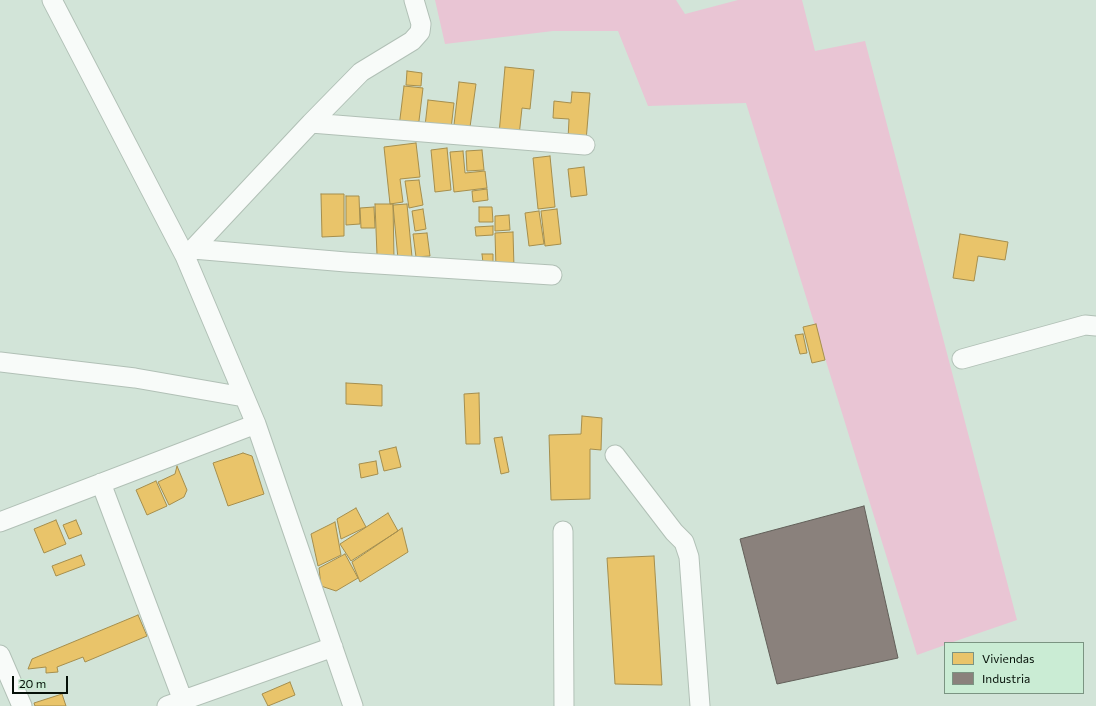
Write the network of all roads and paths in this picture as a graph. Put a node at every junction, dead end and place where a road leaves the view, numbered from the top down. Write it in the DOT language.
graph roads {
  1 [pos="52,0"];
  2 [pos="414,0"];
  3 [pos="311,123"];
  4 [pos="585,145"];
  5 [pos="189,253"];
  6 [pos="552,275"];
  7 [pos="1096,326"];
  8 [pos="962,358"];
  9 [pos="0,362"];
  10 [pos="244,397"];
  11 [pos="256,424"];
  12 [pos="615,455"];
  13 [pos="101,483"];
  14 [pos="0,522"];
  15 [pos="563,531"];
  16 [pos="333,647"];
  17 [pos="0,655"];
  18 [pos="178,704"];
  19 [pos="22,706"];
  20 [pos="353,706"];
  21 [pos="564,706"];
  22 [pos="700,706"];
  1 -- 5 [label="street"];
  2 -- 3 [label="street"];
  3 -- 4 [label="street"];
  3 -- 5 [label="street"];
  5 -- 6 [label="street"];
  5 -- 10 [label="street"];
  7 -- 8 [label="street"];
  9 -- 10 [label="street"];
  10 -- 11 [label="street"];
  11 -- 13 [label="street"];
  11 -- 16 [label="street"];
  12 -- 22 [label="street"];
  13 -- 14 [label="street"];
  13 -- 18 [label="street"];
  15 -- 21 [label="street"];
  16 -- 18 [label="street"];
  16 -- 20 [label="street"];
  17 -- 19 [label="street"];
}
